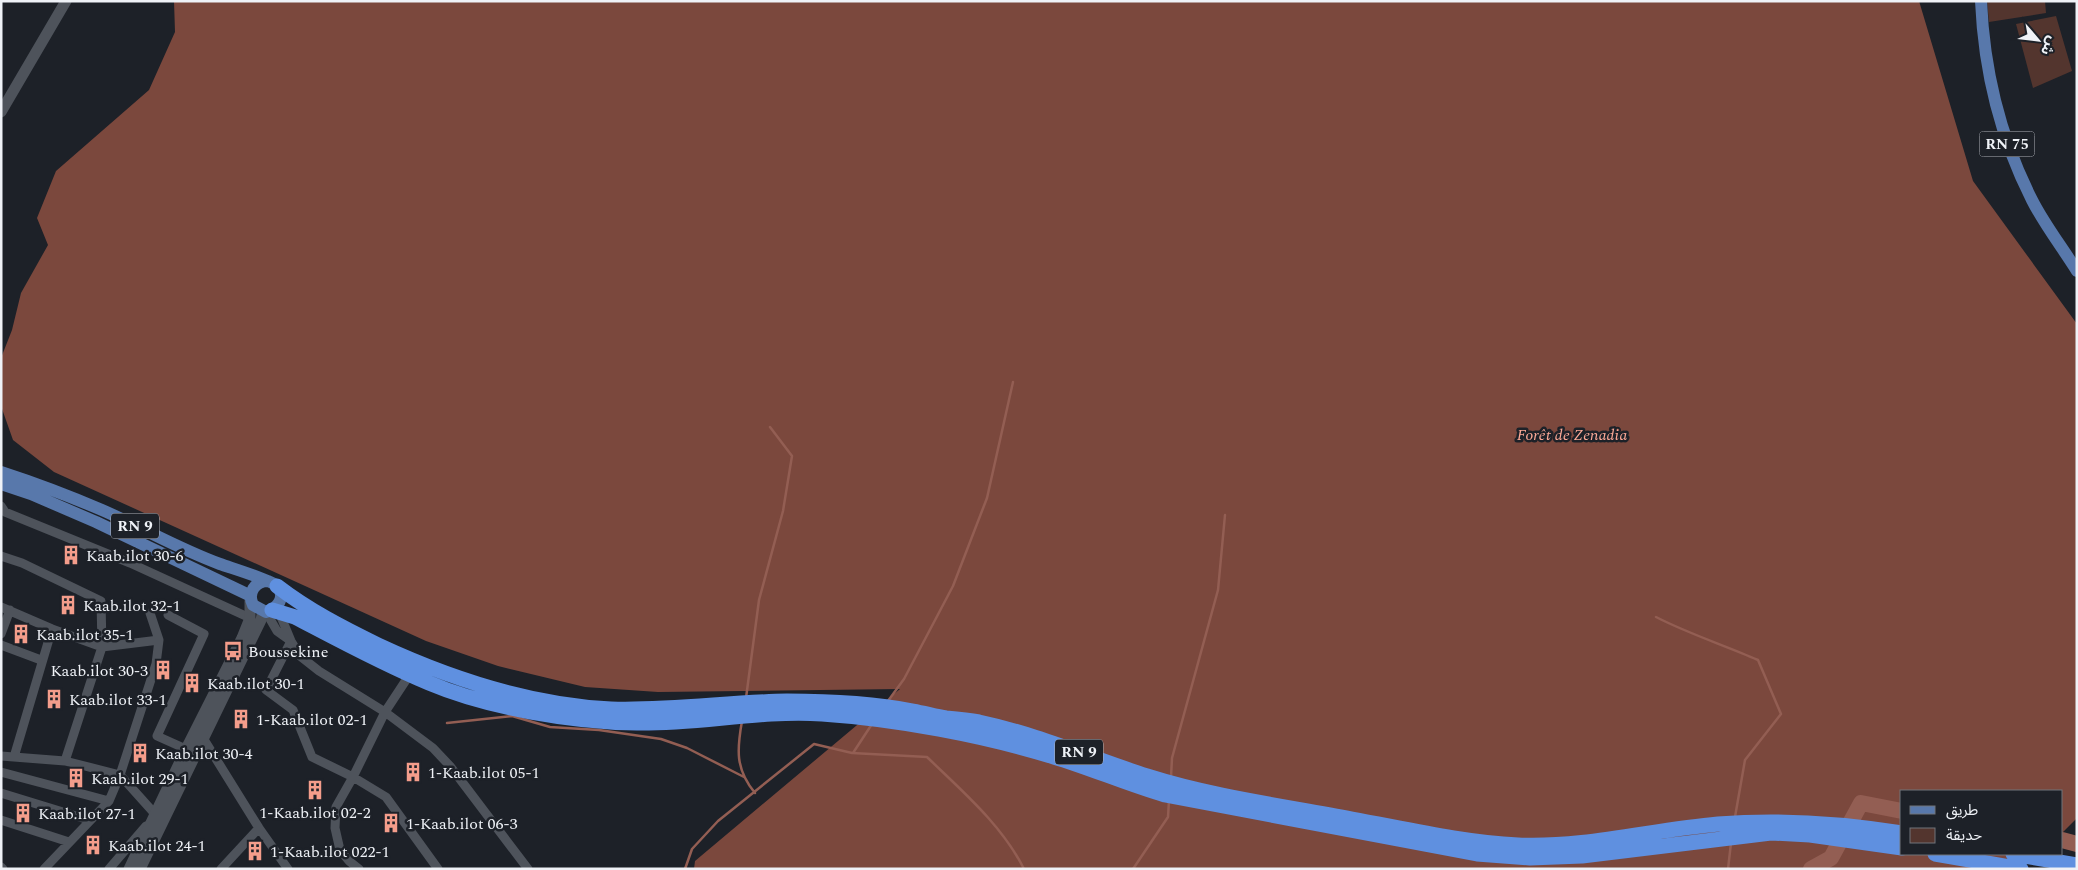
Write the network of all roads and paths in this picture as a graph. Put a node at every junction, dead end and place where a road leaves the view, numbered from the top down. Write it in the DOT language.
graph roads {
  1 [pos="66,1"];
  2 [pos="1981,1"];
  3 [pos="1,112"];
  4 [pos="2077,271"];
  5 [pos="1,472"];
  6 [pos="1,484"];
  7 [pos="1,506"];
  8 [pos="1,556"];
  9 [pos="272,584"];
  10 [pos="250,598"];
  11 [pos="6,608"];
  12 [pos="272,611"];
  13 [pos="150,612"];
  14 [pos="168,615"];
  15 [pos="250,618"];
  16 [pos="52,628"];
  17 [pos="1,634"];
  18 [pos="159,640"];
  19 [pos="291,641"];
  20 [pos="1,645"];
  21 [pos="102,647"];
  22 [pos="42,660"];
  23 [pos="410,674"];
  24 [pos="385,712"];
  25 [pos="203,738"];
  26 [pos="186,749"];
  27 [pos="1,756"];
  28 [pos="14,756"];
  29 [pos="65,761"];
  30 [pos="1,772"];
  31 [pos="120,775"];
  32 [pos="353,777"];
  33 [pos="1,793"];
  34 [pos="109,801"];
  35 [pos="153,817"];
  36 [pos="1,820"];
  37 [pos="89,820"];
  38 [pos="259,828"];
  39 [pos="1900,833"];
  40 [pos="69,842"];
  41 [pos="1900,848"];
  42 [pos="1942,855"];
  43 [pos="2019,855"];
  44 [pos="2077,865"];
  45 [pos="436,868"];
  46 [pos="44,869"];
  47 [pos="109,869"];
  48 [pos="129,869"];
  49 [pos="140,869"];
  50 [pos="221,869"];
  51 [pos="288,869"];
  52 [pos="359,869"];
  53 [pos="528,869"];
  54 [pos="2021,869"];
  1 -- 3 [label="main road"];
  2 -- 4 [label="main road, RN 75"];
  5 -- 9 [label="main road, RN 9"];
  6 -- 10 [label="main road"];
  7 -- 15 [label="street"];
  8 -- 21 [label="street"];
  9 -- 10 [label="main road"];
  9 -- 12 [label="main road"];
  9 -- 39 [label="highway, RN 9"];
  10 -- 12 [label="main road"];
  10 -- 15 [label="main road"];
  11 -- 16 [label="street"];
  11 -- 17 [label="street"];
  12 -- 19 [label="street"];
  12 -- 19 [label="street"];
  12 -- 23 [label="highway, RN 9"];
  12 -- 25 [label="main road"];
  13 -- 18 [label="street"];
  14 -- 26 [label="street"];
  15 -- 26 [label="main road"];
  16 -- 21 [label="street"];
  16 -- 22 [label="street"];
  18 -- 21 [label="street"];
  18 -- 31 [label="street"];
  19 -- 24 [label="street"];
  19 -- 32 [label="street"];
  20 -- 22 [label="street"];
  21 -- 29 [label="street"];
  22 -- 28 [label="street"];
  23 -- 24 [label="street"];
  23 -- 41 [label="highway, RN 9"];
  24 -- 32 [label="street"];
  24 -- 53 [label="street"];
  25 -- 38 [label="street"];
  25 -- 49 [label="main road"];
  26 -- 35 [label="main road"];
  27 -- 28 [label="street"];
  28 -- 29 [label="street"];
  29 -- 31 [label="street"];
  30 -- 34 [label="street"];
  31 -- 34 [label="street"];
  31 -- 35 [label="street"];
  32 -- 45 [label="street"];
  32 -- 52 [label="street"];
  33 -- 37 [label="street"];
  34 -- 37 [label="street"];
  35 -- 47 [label="street"];
  35 -- 48 [label="main road"];
  36 -- 40 [label="street"];
  37 -- 40 [label="street"];
  38 -- 50 [label="street"];
  38 -- 51 [label="street"];
  40 -- 46 [label="street"];
  42 -- 54 [label="highway"];
  43 -- 44 [label="highway"];
}
